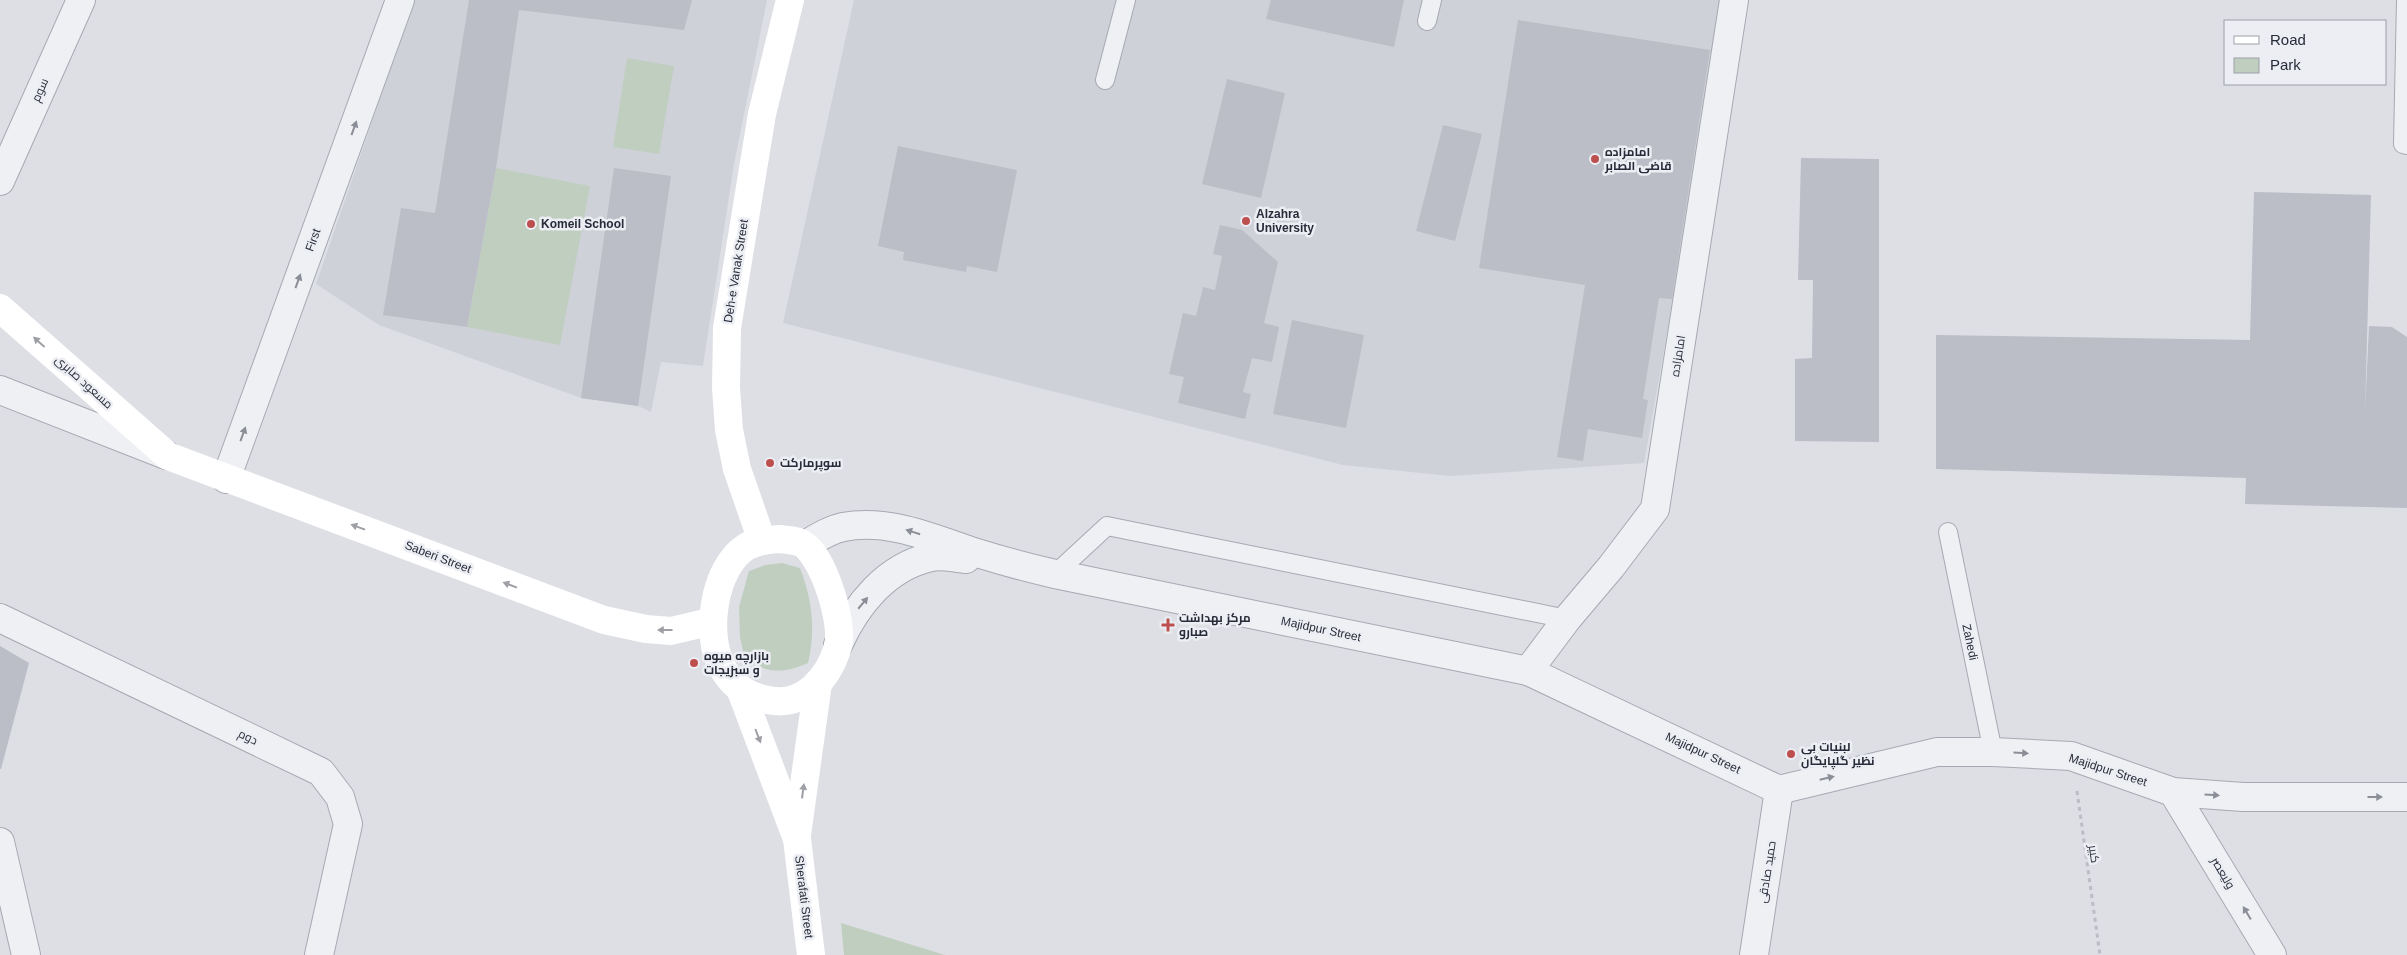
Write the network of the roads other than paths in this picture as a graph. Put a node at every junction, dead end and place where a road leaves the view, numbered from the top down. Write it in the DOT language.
graph roads {
  1 [pos="81,0"];
  2 [pos="400,0"];
  3 [pos="790,0"];
  4 [pos="1126,0"];
  5 [pos="1432,0"];
  6 [pos="1734,0"];
  7 [pos="2406,0"];
  8 [pos="1427,21"];
  9 [pos="1104,80"];
  10 [pos="2407,144"];
  11 [pos="0,181"];
  12 [pos="0,308"];
  13 [pos="0,390"];
  14 [pos="168,456"];
  15 [pos="226,480"];
  16 [pos="1948,532"];
  17 [pos="762,541"];
  18 [pos="805,545"];
  19 [pos="1010,564"];
  20 [pos="1055,574"];
  21 [pos="0,618"];
  22 [pos="1567,619"];
  23 [pos="713,621"];
  24 [pos="838,645"];
  25 [pos="1528,671"];
  26 [pos="818,682"];
  27 [pos="741,691"];
  28 [pos="1993,752"];
  29 [pos="1779,790"];
  30 [pos="2174,792"];
  31 [pos="2407,797"];
  32 [pos="797,839"];
  33 [pos="0,842"];
  34 [pos="26,955"];
  35 [pos="319,955"];
  36 [pos="811,955"];
  37 [pos="1754,955"];
  38 [pos="2272,955"];
  1 -- 11 [label="street, سوم"];
  15 -- 2 [label="street, First, one-way"];
  3 -- 17 [label="street, Deh-e Vanak Street"];
  4 -- 9 [label="lane"];
  5 -- 8 [label="lane"];
  6 -- 22 [label="street, امامزاده"];
  7 -- 10 [label="lane"];
  14 -- 12 [label="street, مسعود صابری, one-way"];
  13 -- 14 [label="street"];
  14 -- 15 [label="street, Saberi Street"];
  23 -- 15 [label="street, Saberi Street, one-way"];
  16 -- 28 [label="lane, Zahedi"];
  17 -- 18 [label="street"];
  17 -- 23 [label="street"];
  19 -- 18 [label="street, one-way"];
  18 -- 24 [label="street"];
  19 -- 20 [label="street, Majidpur Street"];
  24 -- 19 [label="street, one-way"];
  20 -- 22 [label="lane"];
  20 -- 25 [label="street, Majidpur Street"];
  21 -- 35 [label="street, دوم"];
  22 -- 25 [label="street, امامزاده"];
  23 -- 27 [label="street"];
  24 -- 26 [label="street"];
  25 -- 29 [label="street, Majidpur Street"];
  26 -- 27 [label="street"];
  32 -- 26 [label="street, one-way"];
  27 -- 32 [label="street, one-way"];
  29 -- 28 [label="street, Majidpur Street, one-way"];
  28 -- 30 [label="street, Majidpur Street, one-way"];
  29 -- 37 [label="street, حمید صادقی"];
  30 -- 31 [label="street, Majidpur Street, one-way"];
  38 -- 30 [label="street, ولیعصر, one-way"];
  32 -- 36 [label="street, Sherafati Street"];
  33 -- 34 [label="street"];
}
